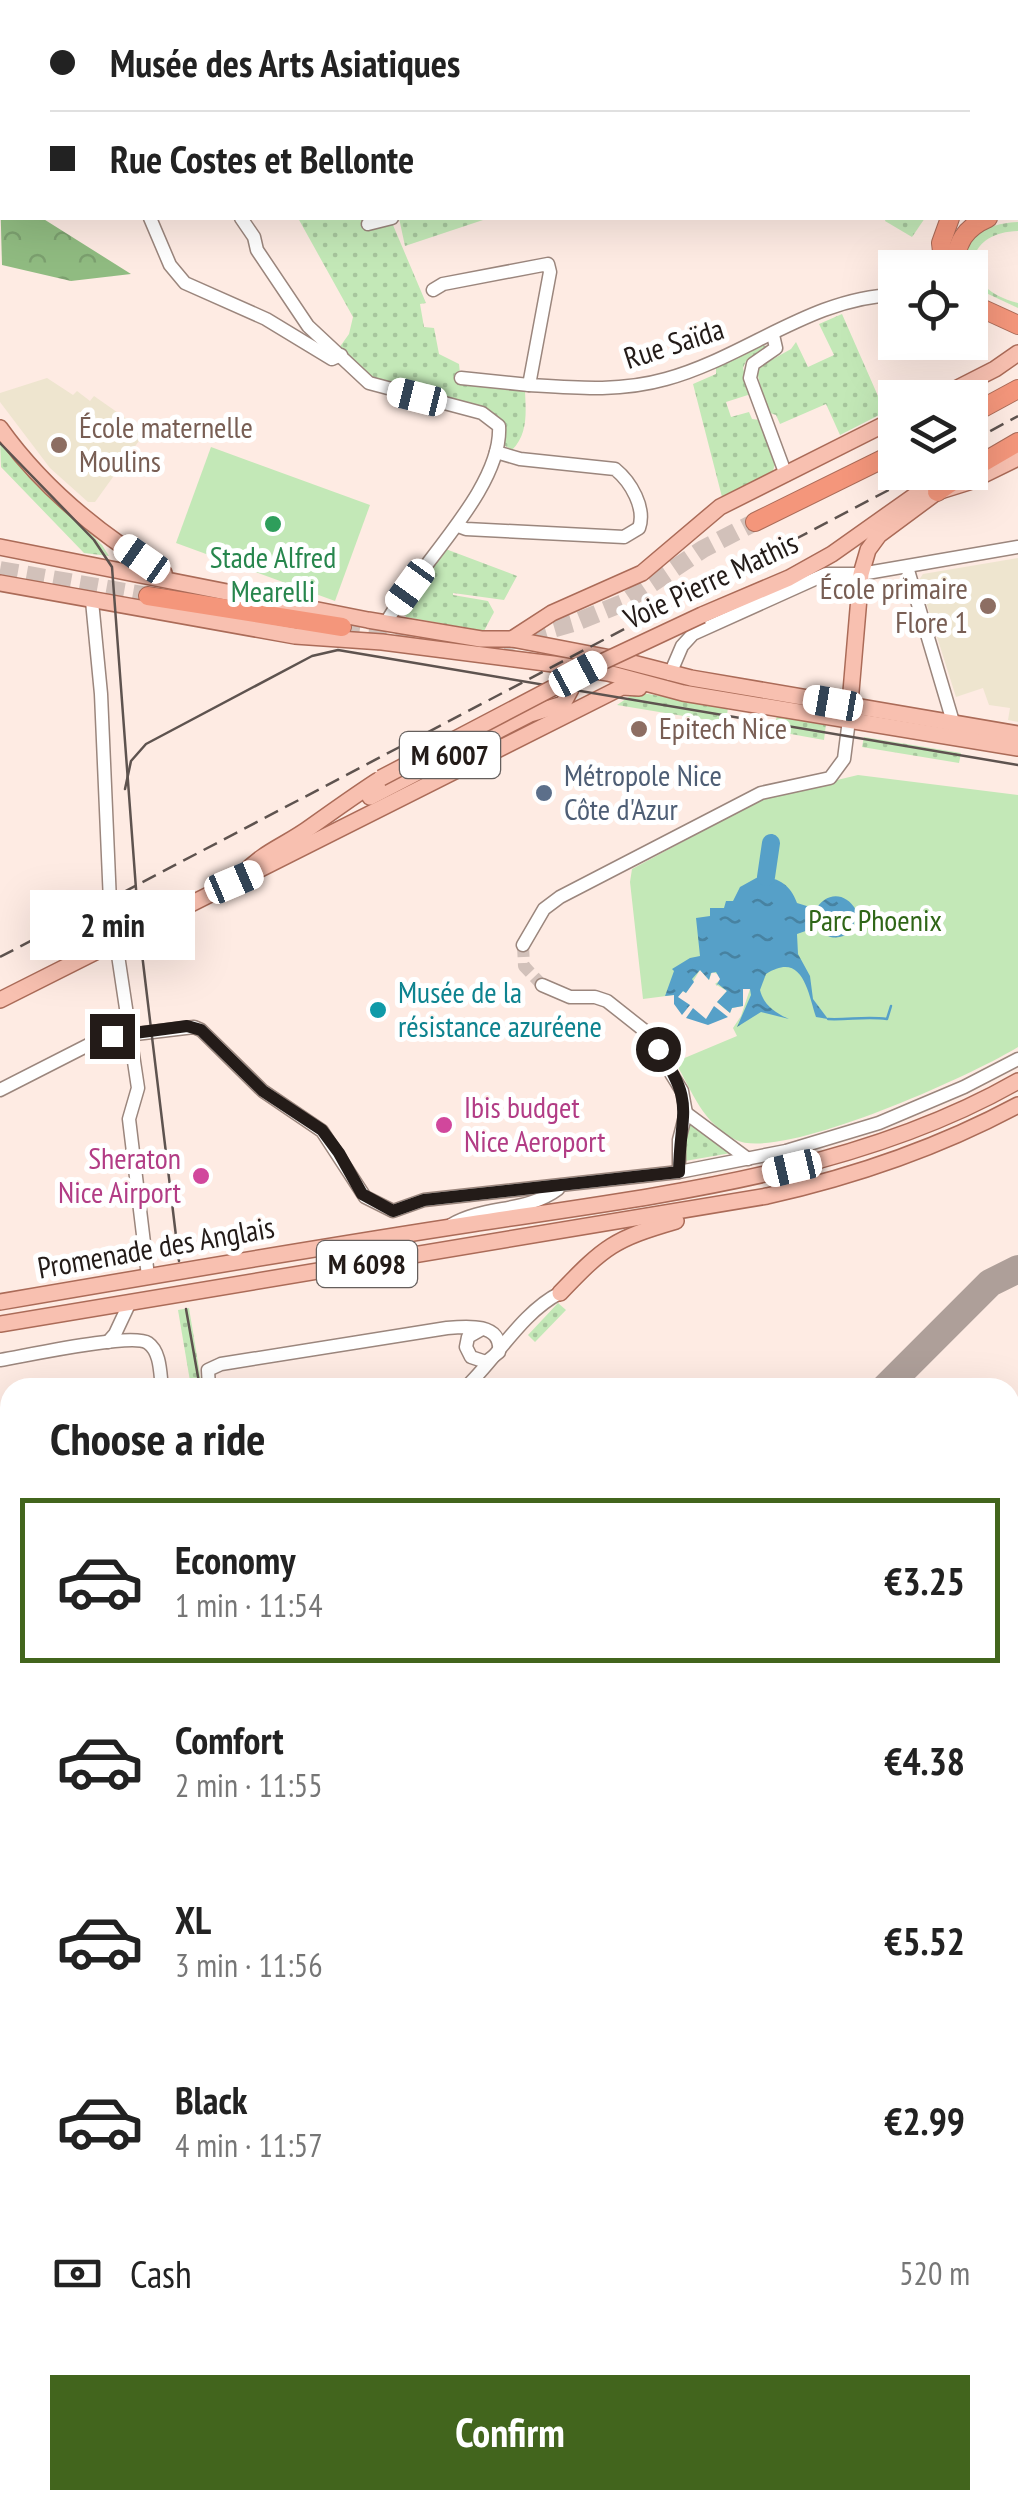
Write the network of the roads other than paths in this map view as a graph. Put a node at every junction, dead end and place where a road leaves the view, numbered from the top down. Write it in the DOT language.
graph roads {
  1 [pos="151,220"];
  2 [pos="242,220"];
  3 [pos="384,220"];
  4 [pos="949,220"];
  5 [pos="985,220"];
  6 [pos="368,224"];
  7 [pos="942,250"];
  8 [pos="957,250"];
  9 [pos="432,290"];
  10 [pos="878,296"];
  11 [pos="988,298"];
  12 [pos="988,311"];
  13 [pos="1018,312"];
  14 [pos="1018,325"];
  15 [pos="773,334"];
  16 [pos="1018,353"];
  17 [pos="342,355"];
  18 [pos="461,378"];
  19 [pos="973,380"];
  20 [pos="529,385"];
  21 [pos="1018,389"];
  22 [pos="988,405"];
  23 [pos="0,428"];
  24 [pos="878,428"];
  25 [pos="1018,434"];
  26 [pos="1009,443"];
  27 [pos="496,452"];
  28 [pos="988,457"];
  29 [pos="1018,458"];
  30 [pos="878,461"];
  31 [pos="786,475"];
  32 [pos="923,490"];
  33 [pos="940,490"];
  34 [pos="937,492"];
  35 [pos="755,522"];
  36 [pos="458,526"];
  37 [pos="0,547"];
  38 [pos="1018,547"];
  39 [pos="906,567"];
  40 [pos="861,574"];
  41 [pos="180,583"];
  42 [pos="0,584"];
  43 [pos="148,596"];
  44 [pos="92,601"];
  45 [pos="386,623"];
  46 [pos="342,626"];
  47 [pos="512,639"];
  48 [pos="382,642"];
  49 [pos="508,657"];
  50 [pos="553,664"];
  51 [pos="670,674"];
  52 [pos="683,692"];
  53 [pos="849,713"];
  54 [pos="957,731"];
  55 [pos="1018,734"];
  56 [pos="1018,748"];
  57 [pos="370,797"];
  58 [pos="234,882"];
  59 [pos="115,941"];
  60 [pos="524,945"];
  61 [pos="542,985"];
  62 [pos="0,1000"];
  63 [pos="131,1033"];
  64 [pos="1018,1059"];
  65 [pos="1018,1081"];
  66 [pos="0,1090"];
  67 [pos="1018,1105"];
  68 [pos="686,1113"];
  69 [pos="748,1159"];
  70 [pos="679,1172"];
  71 [pos="560,1188"];
  72 [pos="767,1196"];
  73 [pos="448,1228"];
  74 [pos="146,1266"];
  75 [pos="215,1266"];
  76 [pos="560,1293"];
  77 [pos="0,1302"];
  78 [pos="130,1302"];
  79 [pos="0,1324"];
  80 [pos="485,1329"];
  81 [pos="519,1329"];
  82 [pos="108,1342"];
  83 [pos="496,1356"];
  84 [pos="0,1360"];
  85 [pos="160,1378"];
  86 [pos="208,1378"];
  87 [pos="475,1378"];
  1 -- 17 [label="street"];
  2 -- 17 [label="street"];
  3 -- 6 [label="street"];
  4 -- 7 [label="highway"];
  5 -- 8 [label="highway"];
  9 -- 20 [label="street"];
  10 -- 15 [label="street, Rue Saïda"];
  11 -- 13 [label="highway"];
  12 -- 14 [label="highway"];
  15 -- 20 [label="street, Rue Saïda"];
  15 -- 31 [label="street, Rue Saïda"];
  16 -- 19 [label="main road"];
  17 -- 27 [label="street"];
  18 -- 20 [label="street, Rue Saïda"];
  21 -- 22 [label="highway"];
  23 -- 41 [label="main road"];
  24 -- 31 [label="main road"];
  25 -- 26 [label="highway"];
  26 -- 28 [label="highway"];
  27 -- 36 [label="street"];
  27 -- 36 [label="street"];
  29 -- 34 [label="main road"];
  30 -- 35 [label="highway, Voie Pierre Mathis"];
  31 -- 47 [label="main road"];
  32 -- 58 [label="main road, Voie Pierre Mathis, bridge"];
  33 -- 34 [label="highway"];
  34 -- 40 [label="main road"];
  36 -- 45 [label="street"];
  37 -- 41 [label="main road"];
  38 -- 39 [label="street"];
  39 -- 40 [label="street"];
  39 -- 54 [label="street"];
  40 -- 51 [label="street"];
  40 -- 53 [label="main road"];
  41 -- 45 [label="main road"];
  42 -- 44 [label="main road"];
  43 -- 46 [label="highway"];
  44 -- 48 [label="main road"];
  44 -- 59 [label="street"];
  45 -- 47 [label="main road"];
  45 -- 48 [label="main road"];
  47 -- 49 [label="main road"];
  47 -- 51 [label="main road"];
  48 -- 49 [label="main road"];
  49 -- 50 [label="main road"];
  50 -- 52 [label="main road"];
  50 -- 57 [label="main road, M 6007"];
  51 -- 53 [label="main road"];
  52 -- 53 [label="main road"];
  52 -- 58 [label="main road, M 6007"];
  53 -- 54 [label="main road"];
  53 -- 60 [label="street"];
  54 -- 55 [label="main road"];
  54 -- 56 [label="main road"];
  58 -- 59 [label="main road"];
  59 -- 62 [label="main road"];
  59 -- 63 [label="street"];
  61 -- 68 [label="street"];
  63 -- 66 [label="street"];
  63 -- 71 [label="street"];
  63 -- 74 [label="street"];
  64 -- 69 [label="street"];
  65 -- 73 [label="main road, Promenade des Anglais / M 6098"];
  67 -- 72 [label="main road, M 6098"];
  68 -- 69 [label="street"];
  68 -- 70 [label="street"];
  69 -- 70 [label="street"];
  70 -- 71 [label="street"];
  71 -- 73 [label="street"];
  72 -- 76 [label="main road"];
  72 -- 78 [label="main road, M 6098"];
  73 -- 75 [label="main road, Promenade des Anglais / M 6098"];
  74 -- 75 [label="main road, Promenade des Anglais / M 6098"];
  74 -- 77 [label="main road, Promenade des Anglais / M 6098"];
  75 -- 78 [label="main road"];
  76 -- 81 [label="street"];
  78 -- 79 [label="main road, M 6098"];
  78 -- 82 [label="street"];
  80 -- 81 [label="street"];
  80 -- 83 [label="street"];
  80 -- 83 [label="street"];
  80 -- 86 [label="street"];
  81 -- 83 [label="street"];
  82 -- 84 [label="street"];
  82 -- 85 [label="street"];
  83 -- 87 [label="street"];
}
